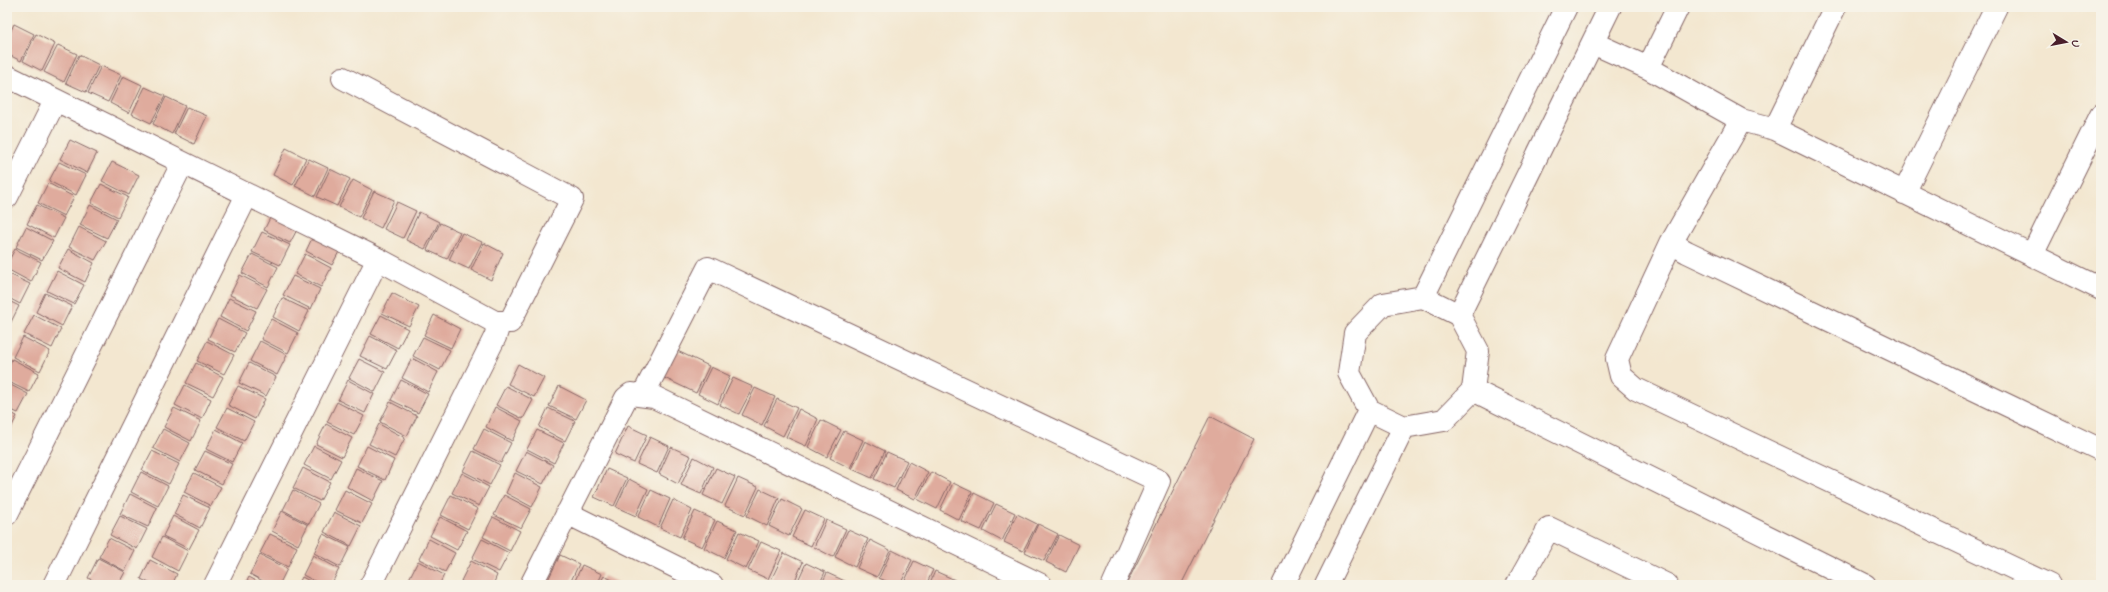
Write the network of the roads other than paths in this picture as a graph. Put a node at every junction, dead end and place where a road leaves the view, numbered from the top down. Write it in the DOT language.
graph roads {
  1 [pos="1566,7"];
  2 [pos="1610,7"];
  3 [pos="1678,7"];
  4 [pos="1835,7"];
  5 [pos="1996,7"];
  6 [pos="1593,43"];
  7 [pos="1648,68"];
  8 [pos="7,76"];
  9 [pos="343,78"];
  10 [pos="55,101"];
  11 [pos="2101,115"];
  12 [pos="1741,120"];
  13 [pos="1775,129"];
  14 [pos="182,164"];
  15 [pos="1904,193"];
  16 [pos="247,195"];
  17 [pos="7,197"];
  18 [pos="1671,243"];
  19 [pos="2032,255"];
  20 [pos="378,259"];
  21 [pos="2101,289"];
  22 [pos="1423,297"];
  23 [pos="1459,315"];
  24 [pos="495,322"];
  25 [pos="1473,390"];
  26 [pos="643,395"];
  27 [pos="1369,410"];
  28 [pos="1404,427"];
  29 [pos="2101,450"];
  30 [pos="567,513"];
  31 [pos="7,514"];
  32 [pos="54,585"];
  33 [pos="215,585"];
  34 [pos="371,585"];
  35 [pos="531,585"];
  36 [pos="712,585"];
  37 [pos="1041,585"];
  38 [pos="1113,585"];
  39 [pos="1282,585"];
  40 [pos="1326,585"];
  41 [pos="1517,585"];
  42 [pos="1667,585"];
  43 [pos="1865,585"];
  44 [pos="2049,585"];
  1 -- 22 [label="street"];
  2 -- 6 [label="street"];
  3 -- 7 [label="street"];
  4 -- 13 [label="street"];
  5 -- 15 [label="street"];
  6 -- 7 [label="street"];
  6 -- 23 [label="street"];
  7 -- 12 [label="street"];
  8 -- 10 [label="street"];
  9 -- 24 [label="street"];
  10 -- 14 [label="street"];
  10 -- 17 [label="street"];
  11 -- 19 [label="street"];
  12 -- 13 [label="street"];
  12 -- 18 [label="street"];
  13 -- 15 [label="street"];
  14 -- 16 [label="street"];
  14 -- 31 [label="street"];
  15 -- 19 [label="street"];
  16 -- 20 [label="street"];
  16 -- 32 [label="street"];
  18 -- 29 [label="street"];
  18 -- 44 [label="street"];
  19 -- 21 [label="street"];
  20 -- 24 [label="street"];
  20 -- 33 [label="street"];
  22 -- 23 [label="street"];
  22 -- 27 [label="street"];
  23 -- 25 [label="street"];
  24 -- 34 [label="street"];
  25 -- 28 [label="street"];
  25 -- 43 [label="street"];
  26 -- 30 [label="street"];
  26 -- 37 [label="street"];
  26 -- 38 [label="street"];
  27 -- 28 [label="street"];
  27 -- 39 [label="street"];
  28 -- 40 [label="street"];
  30 -- 35 [label="street"];
  30 -- 36 [label="street"];
  41 -- 42 [label="street"];
}
